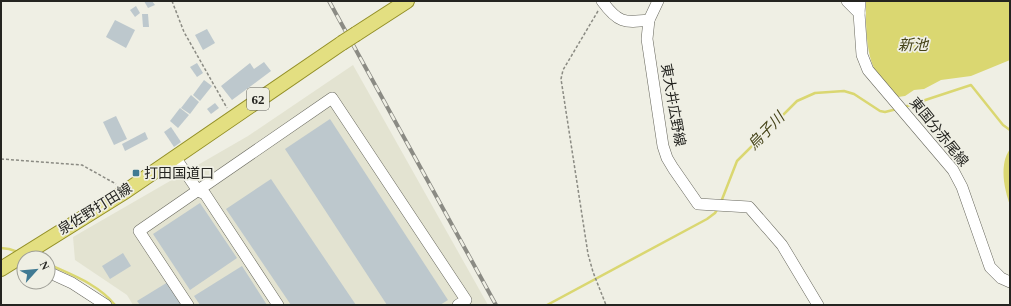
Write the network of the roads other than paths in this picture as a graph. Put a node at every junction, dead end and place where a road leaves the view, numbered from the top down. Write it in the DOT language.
graph roads {
  1 [pos="407,1"];
  2 [pos="658,1"];
  3 [pos="847,1"];
  4 [pos="860,1"];
  5 [pos="603,2"];
  6 [pos="859,13"];
  7 [pos="649,20"];
  8 [pos="175,157"];
  9 [pos="198,191"];
  10 [pos="34,250"];
  11 [pos="16,261"];
  12 [pos="1,269"];
  13 [pos="56,276"];
  14 [pos="1010,282"];
  15 [pos="106,305"];
  16 [pos="188,305"];
  17 [pos="278,305"];
  18 [pos="458,305"];
  19 [pos="818,305"];
  1 -- 8 [label="main road, 泉佐野打田線 / 62, bridge"];
  2 -- 7 [label="street, 東大井広野線"];
  3 -- 6 [label="street"];
  4 -- 6 [label="street, 東国分赤尾線"];
  5 -- 7 [label="street"];
  6 -- 14 [label="street, 東国分赤尾線"];
  7 -- 19 [label="street, 東大井広野線"];
  8 -- 9 [label="street"];
  8 -- 10 [label="main road, 泉佐野打田線 / 62"];
  9 -- 16 [label="street"];
  9 -- 17 [label="street"];
  9 -- 18 [label="street"];
  11 -- 12 [label="main road, 泉佐野打田線 / 62"];
  13 -- 15 [label="street"];
}
